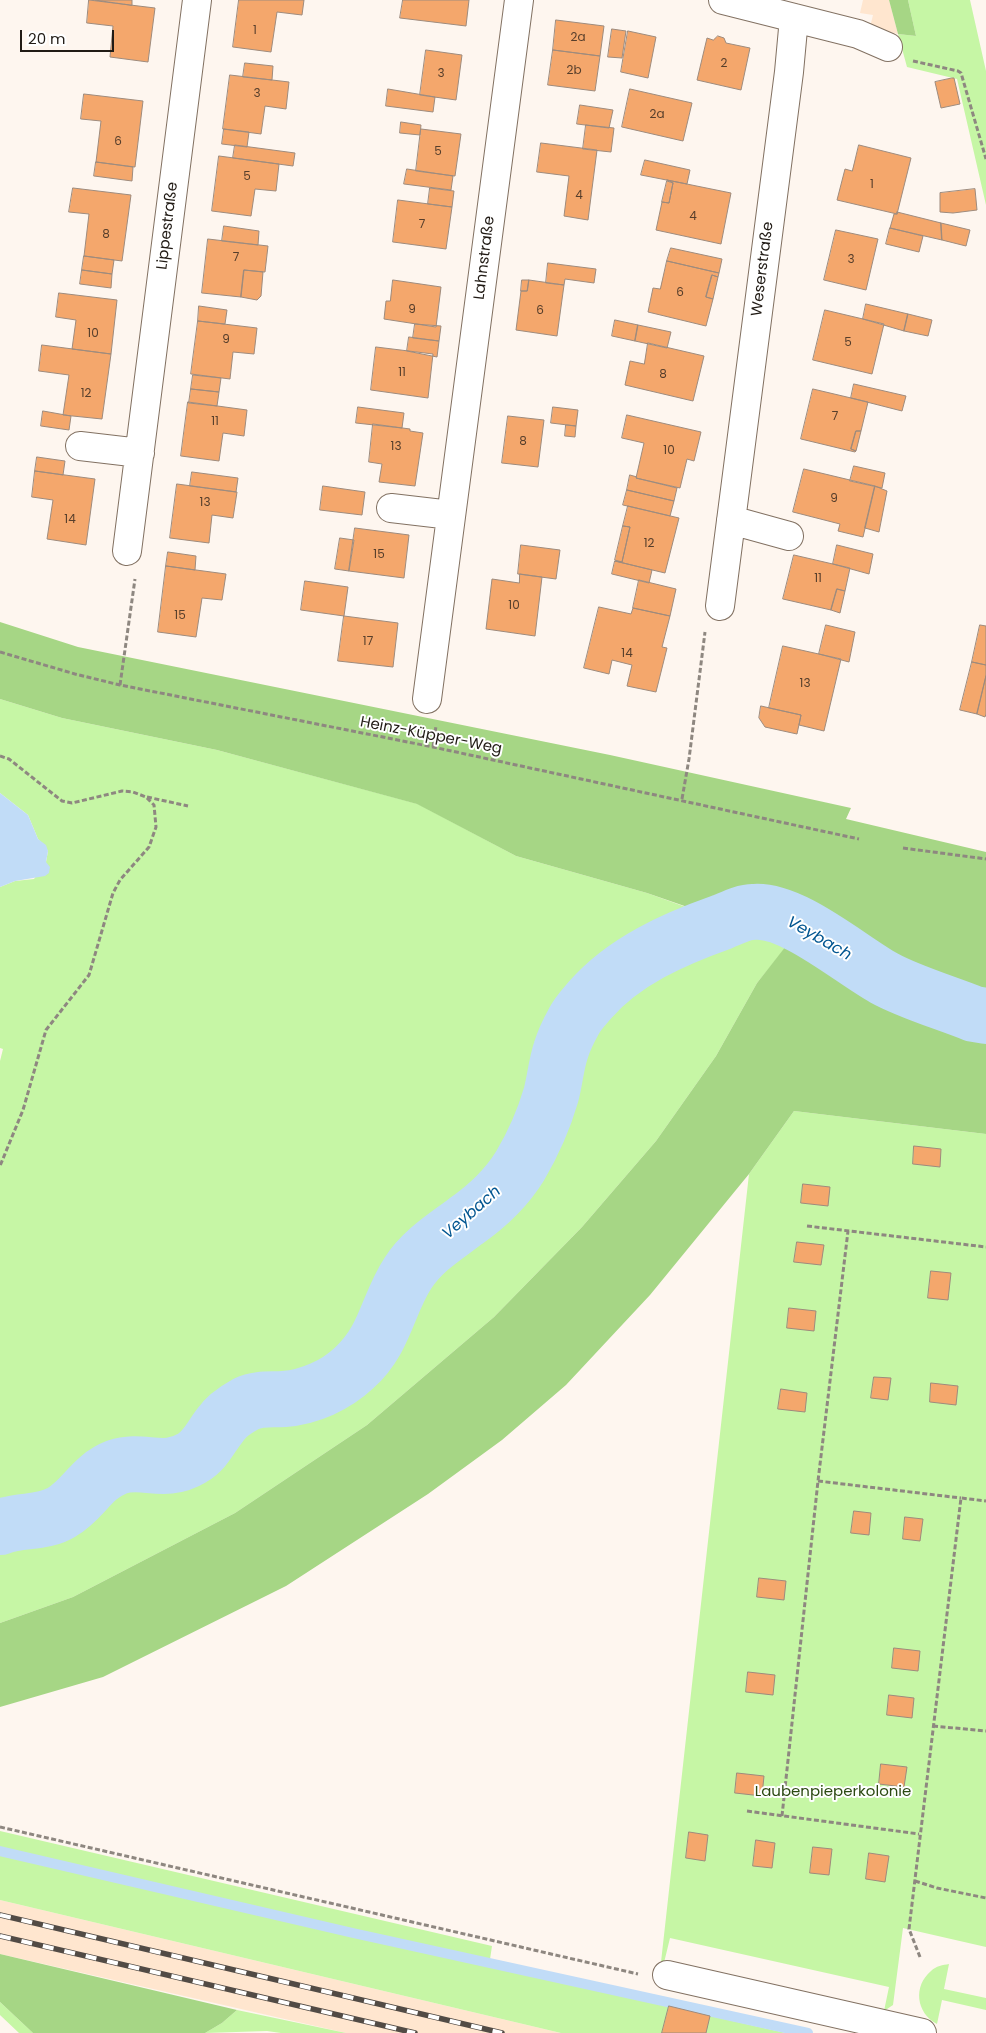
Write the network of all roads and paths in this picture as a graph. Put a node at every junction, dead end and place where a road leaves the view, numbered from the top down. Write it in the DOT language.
graph roads {
  1 [pos="197,0"];
  2 [pos="519,0"];
  3 [pos="722,0"];
  4 [pos="794,18"];
  5 [pos="888,47"];
  6 [pos="986,159"];
  7 [pos="80,446"];
  8 [pos="140,453"];
  9 [pos="391,508"];
  10 [pos="451,515"];
  11 [pos="731,520"];
  12 [pos="789,536"];
  13 [pos="132,561"];
  14 [pos="720,606"];
  15 [pos="0,652"];
  16 [pos="120,684"];
  17 [pos="427,699"];
  18 [pos="0,756"];
  19 [pos="146,797"];
  20 [pos="682,799"];
  21 [pos="188,806"];
  22 [pos="859,839"];
  23 [pos="903,848"];
  24 [pos="986,859"];
  25 [pos="0,1166"];
  26 [pos="807,1226"];
  27 [pos="848,1231"];
  28 [pos="986,1247"];
  29 [pos="818,1481"];
  30 [pos="961,1498"];
  31 [pos="986,1501"];
  32 [pos="932,1726"];
  33 [pos="986,1732"];
  34 [pos="747,1811"];
  35 [pos="782,1816"];
  36 [pos="0,1827"];
  37 [pos="920,1834"];
  38 [pos="915,1881"];
  39 [pos="986,1898"];
  40 [pos="920,1957"];
  41 [pos="667,1975"];
  42 [pos="922,2033"];
  1 -- 8 [label="street, Lippestraße"];
  2 -- 10 [label="street, Lahnstraße"];
  3 -- 4 [label="street"];
  4 -- 5 [label="street"];
  4 -- 11 [label="street, Weserstraße"];
  5 -- 6 [label="path"];
  7 -- 8 [label="street"];
  8 -- 13 [label="street, Lippestraße"];
  9 -- 10 [label="street"];
  10 -- 17 [label="street, Lahnstraße"];
  11 -- 12 [label="street"];
  11 -- 14 [label="street, Weserstraße"];
  13 -- 16 [label="path"];
  14 -- 20 [label="path"];
  15 -- 16 [label="path, Heinz-Küpper-Weg"];
  16 -- 20 [label="path, Heinz-Küpper-Weg"];
  18 -- 19 [label="path"];
  19 -- 21 [label="path"];
  19 -- 25 [label="path"];
  20 -- 22 [label="path, Heinz-Küpper-Weg"];
  23 -- 24 [label="path"];
  26 -- 27 [label="path"];
  27 -- 28 [label="path"];
  27 -- 29 [label="path"];
  29 -- 30 [label="path"];
  29 -- 35 [label="path"];
  30 -- 31 [label="path"];
  30 -- 32 [label="path"];
  32 -- 33 [label="path"];
  32 -- 37 [label="path"];
  34 -- 35 [label="path"];
  35 -- 37 [label="path"];
  36 -- 41 [label="path"];
  37 -- 38 [label="path"];
  38 -- 39 [label="path"];
  38 -- 40 [label="path"];
  41 -- 42 [label="street"];
}
